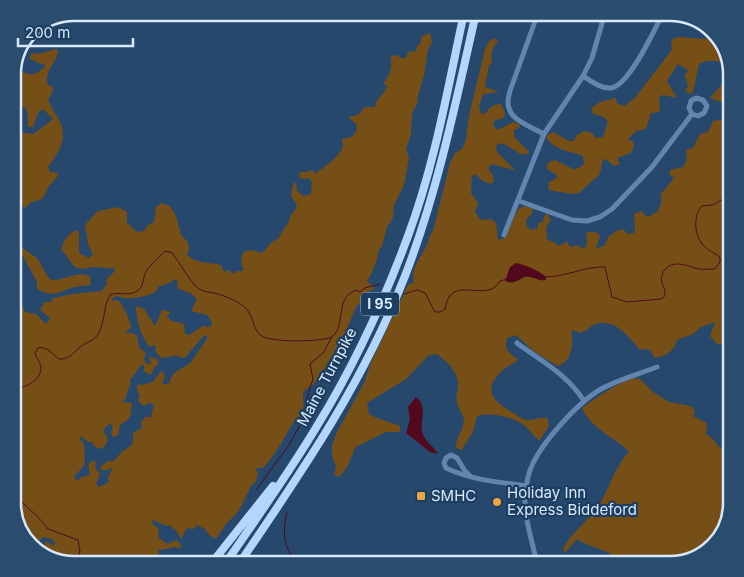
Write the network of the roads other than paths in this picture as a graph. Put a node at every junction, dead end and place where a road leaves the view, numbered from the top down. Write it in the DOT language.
graph roads {
  1 [pos="462,21"];
  2 [pos="474,21"];
  3 [pos="535,21"];
  4 [pos="602,21"];
  5 [pos="659,21"];
  6 [pos="583,76"];
  7 [pos="692,114"];
  8 [pos="544,134"];
  9 [pos="519,200"];
  10 [pos="504,235"];
  11 [pos="517,343"];
  12 [pos="657,368"];
  13 [pos="584,401"];
  14 [pos="457,458"];
  15 [pos="448,469"];
  16 [pos="470,476"];
  17 [pos="284,479"];
  18 [pos="526,486"];
  19 [pos="217,556"];
  20 [pos="231,556"];
  21 [pos="244,556"];
  22 [pos="535,556"];
  1 -- 17 [label="highway, Maine Turnpike / I 95"];
  2 -- 21 [label="highway, Maine Turnpike / I 95"];
  3 -- 8 [label="street"];
  4 -- 6 [label="street"];
  5 -- 6 [label="street"];
  6 -- 8 [label="street"];
  7 -- 9 [label="street"];
  8 -- 9 [label="street"];
  9 -- 10 [label="street"];
  11 -- 13 [label="street"];
  12 -- 13 [label="street"];
  13 -- 18 [label="street"];
  14 -- 15 [label="street"];
  14 -- 15 [label="street"];
  14 -- 16 [label="street"];
  15 -- 16 [label="street"];
  16 -- 18 [label="street"];
  17 -- 19 [label="highway"];
  17 -- 20 [label="highway, Maine Turnpike / I 95"];
  18 -- 22 [label="street"];
}
